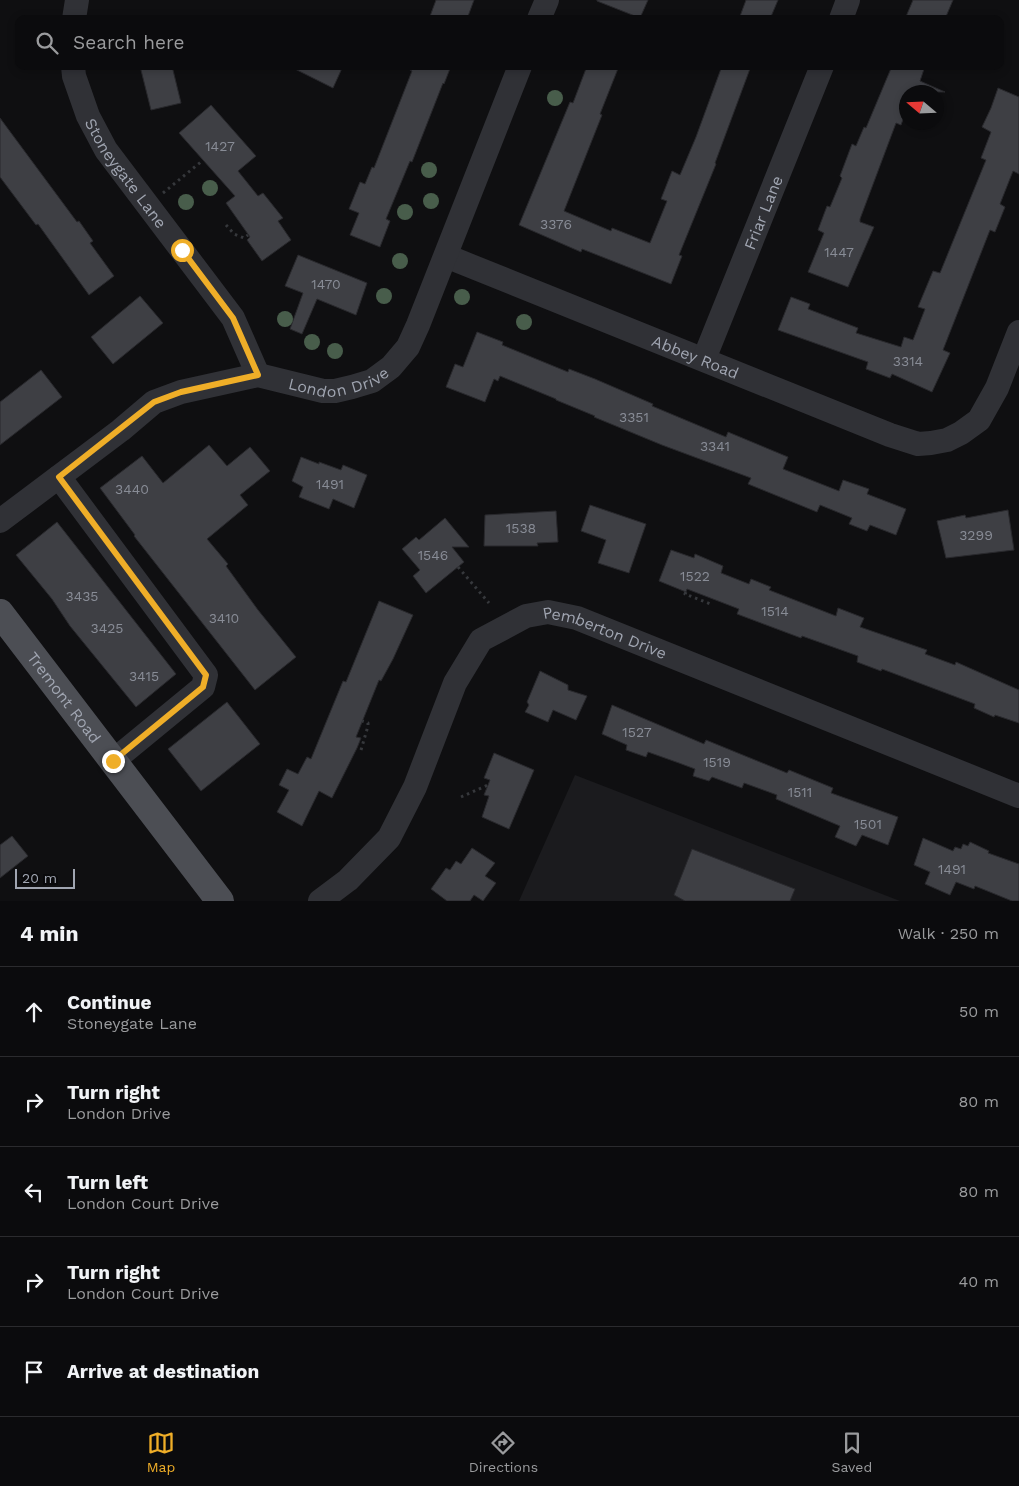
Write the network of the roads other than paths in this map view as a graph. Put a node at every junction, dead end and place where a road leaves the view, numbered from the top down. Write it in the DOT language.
graph roads {
  1 [pos="77,0"];
  2 [pos="547,0"];
  3 [pos="848,0"];
  4 [pos="75,15"];
  5 [pos="541,15"];
  6 [pos="842,15"];
  7 [pos="73,70"];
  8 [pos="518,70"];
  9 [pos="820,70"];
  10 [pos="446,256"];
  11 [pos="1019,332"];
  12 [pos="704,359"];
  13 [pos="258,375"];
  14 [pos="59,477"];
  15 [pos="0,521"];
  16 [pos="0,614"];
  17 [pos="113,761"];
  18 [pos="1019,796"];
  19 [pos="220,901"];
  20 [pos="320,901"];
  1 -- 4 [label="street"];
  2 -- 5 [label="street"];
  3 -- 6 [label="street"];
  7 -- 13 [label="street, Stoneygate Lane"];
  8 -- 10 [label="street, London Drive"];
  9 -- 12 [label="street, Friar Lane"];
  10 -- 12 [label="street, Abbey Road"];
  10 -- 13 [label="street, London Drive"];
  11 -- 12 [label="street, Abbey Road"];
  13 -- 14 [label="street, London Drive"];
  14 -- 15 [label="street, London Drive"];
  14 -- 17 [label="street"];
  16 -- 17 [label="main road, Tremont Road"];
  17 -- 19 [label="main road, Tremont Road"];
  18 -- 20 [label="street, Pemberton Drive"];
}
